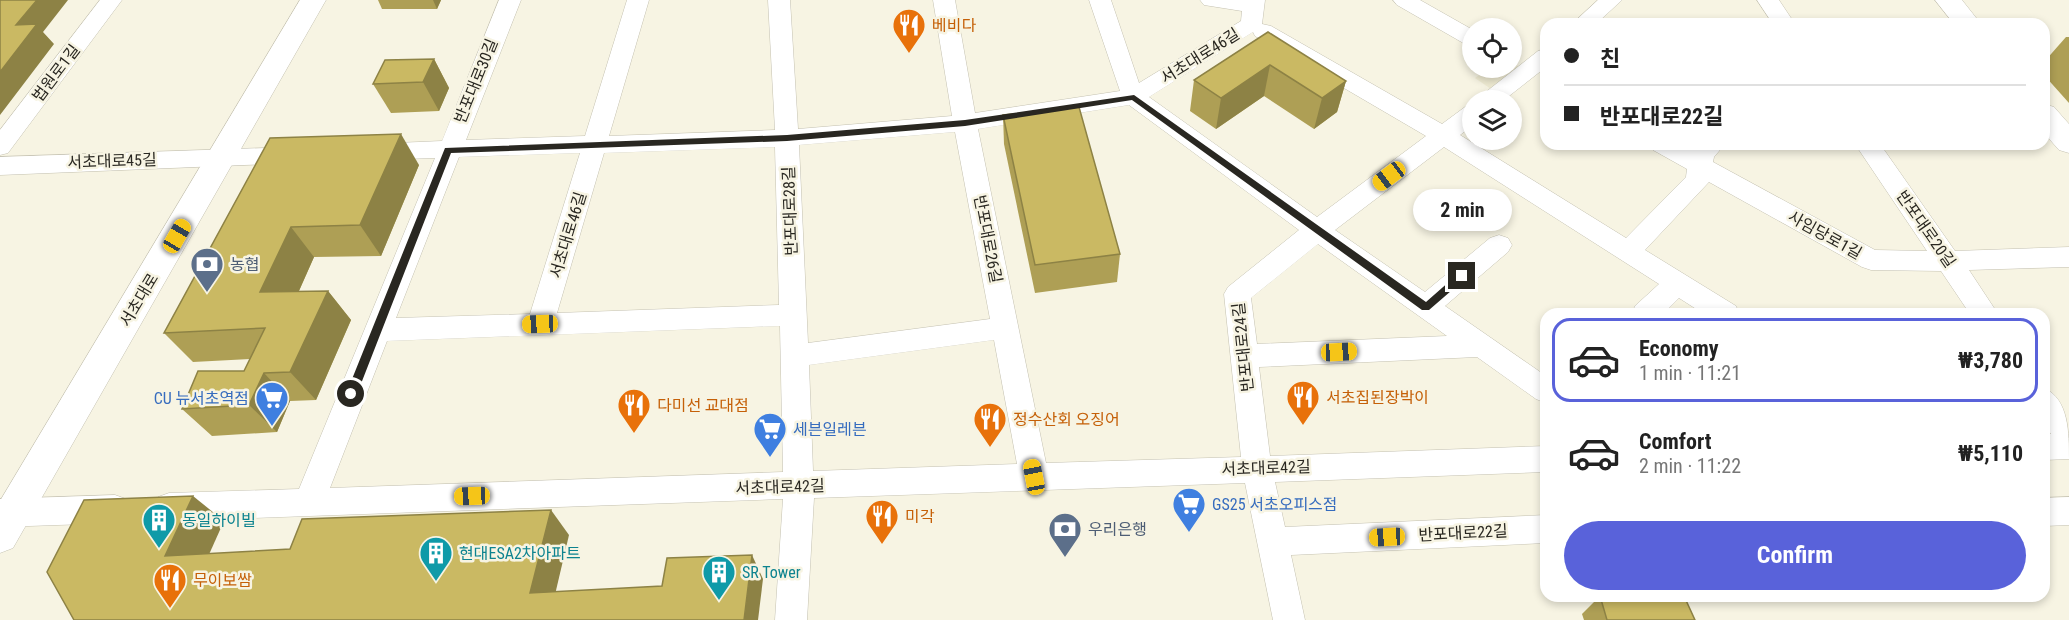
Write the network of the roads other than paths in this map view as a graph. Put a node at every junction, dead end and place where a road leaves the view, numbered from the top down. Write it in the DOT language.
graph roads {
  1 [pos="111,0"];
  2 [pos="313,0"];
  3 [pos="510,0"];
  4 [pos="638,0"];
  5 [pos="779,0"];
  6 [pos="944,0"];
  7 [pos="1100,0"];
  8 [pos="1211,0"];
  9 [pos="1404,0"];
  10 [pos="1611,0"];
  11 [pos="1768,0"];
  12 [pos="1948,0"];
  13 [pos="1253,10"];
  14 [pos="1590,18"];
  15 [pos="1781,18"];
  16 [pos="1963,18"];
  17 [pos="1462,33"];
  18 [pos="1534,67"];
  19 [pos="1503,90"];
  20 [pos="1134,97"];
  21 [pos="1462,121"];
  22 [pos="2050,121"];
  23 [pos="965,123"];
  24 [pos="1443,135"];
  25 [pos="787,138"];
  26 [pos="2069,143"];
  27 [pos="596,145"];
  28 [pos="0,147"];
  29 [pos="448,150"];
  30 [pos="1686,150"];
  31 [pos="1872,150"];
  32 [pos="353,153"];
  33 [pos="318,154"];
  34 [pos="1706,155"];
  35 [pos="223,157"];
  36 [pos="0,166"];
  37 [pos="1317,230"];
  38 [pos="1499,245"];
  39 [pos="1628,252"];
  40 [pos="2069,257"];
  41 [pos="1948,261"];
  42 [pos="1677,283"];
  43 [pos="1426,307"];
  44 [pos="1651,308"];
  45 [pos="1717,308"];
  46 [pos="1980,308"];
  47 [pos="793,315"];
  48 [pos="540,324"];
  49 [pos="1005,328"];
  50 [pos="377,330"];
  51 [pos="1482,346"];
  52 [pos="795,356"];
  53 [pos="1244,356"];
  54 [pos="1540,388"];
  55 [pos="2050,409"];
  56 [pos="2069,436"];
  57 [pos="2069,446"];
  58 [pos="2050,447"];
  59 [pos="1540,459"];
  60 [pos="1257,468"];
  61 [pos="1034,477"];
  62 [pos="799,486"];
  63 [pos="309,501"];
  64 [pos="2069,511"];
  65 [pos="2050,512"];
  66 [pos="5,520"];
  67 [pos="1540,530"];
  68 [pos="1273,542"];
  69 [pos="791,620"];
  70 [pos="1289,620"];
  1 -- 28 [label="street, 법원로1길"];
  2 -- 35 [label="main road, 서초대로"];
  3 -- 29 [label="street, 반포대로30길"];
  4 -- 27 [label="street, 서초대로46길"];
  5 -- 25 [label="street, 반포대로28길"];
  6 -- 23 [label="street, 반포대로26길"];
  7 -- 20 [label="street"];
  8 -- 13 [label="street, 서초대로46길"];
  9 -- 17 [label="street"];
  10 -- 14 [label="street"];
  11 -- 15 [label="street"];
  12 -- 16 [label="main road"];
  13 -- 20 [label="street, 서초대로46길"];
  13 -- 24 [label="street"];
  18 -- 19 [label="street"];
  20 -- 23 [label="street, 서초대로46길"];
  20 -- 37 [label="street"];
  21 -- 24 [label="street, 반포대로24길"];
  22 -- 26 [label="main road"];
  23 -- 25 [label="street, 서초대로46길"];
  23 -- 49 [label="street, 반포대로26길"];
  24 -- 37 [label="street, 반포대로24길"];
  24 -- 39 [label="street"];
  25 -- 27 [label="street, 서초대로46길"];
  25 -- 47 [label="street, 반포대로28길"];
  27 -- 29 [label="street, 서초대로46길"];
  27 -- 48 [label="street, 서초대로46길"];
  29 -- 32 [label="street, 서초대로46길"];
  29 -- 50 [label="street, 반포대로30길"];
  30 -- 34 [label="street, 사임당로1길"];
  31 -- 41 [label="street, 반포대로20길"];
  33 -- 35 [label="street"];
  34 -- 39 [label="street"];
  34 -- 41 [label="street, 사임당로1길"];
  35 -- 36 [label="street, 서초대로45길"];
  35 -- 66 [label="main road, 서초대로"];
  37 -- 43 [label="street"];
  37 -- 53 [label="street, 반포대로24길"];
  38 -- 43 [label="street"];
  39 -- 42 [label="street"];
  40 -- 41 [label="street, 사임당로1길"];
  41 -- 46 [label="street, 반포대로20길"];
  42 -- 44 [label="street"];
  42 -- 45 [label="street"];
  43 -- 51 [label="street"];
  47 -- 48 [label="street"];
  47 -- 52 [label="street, 반포대로28길"];
  48 -- 50 [label="street"];
  49 -- 52 [label="street"];
  49 -- 61 [label="street, 반포대로26길"];
  50 -- 63 [label="street, 반포대로30길"];
  51 -- 53 [label="street"];
  51 -- 54 [label="street"];
  52 -- 62 [label="street, 반포대로28길"];
  53 -- 60 [label="street, 반포대로24길"];
  55 -- 56 [label="street"];
  57 -- 58 [label="street"];
  59 -- 60 [label="street, 서초대로42길"];
  60 -- 61 [label="street, 서초대로42길"];
  60 -- 68 [label="street, 반포대로24길"];
  61 -- 62 [label="street, 서초대로42길"];
  62 -- 63 [label="street, 서초대로42길"];
  62 -- 69 [label="street, 반포대로28길"];
  63 -- 66 [label="street, 서초대로42길"];
  64 -- 65 [label="street"];
  67 -- 68 [label="street, 반포대로22길"];
  68 -- 70 [label="street, 반포대로24길"];
}
